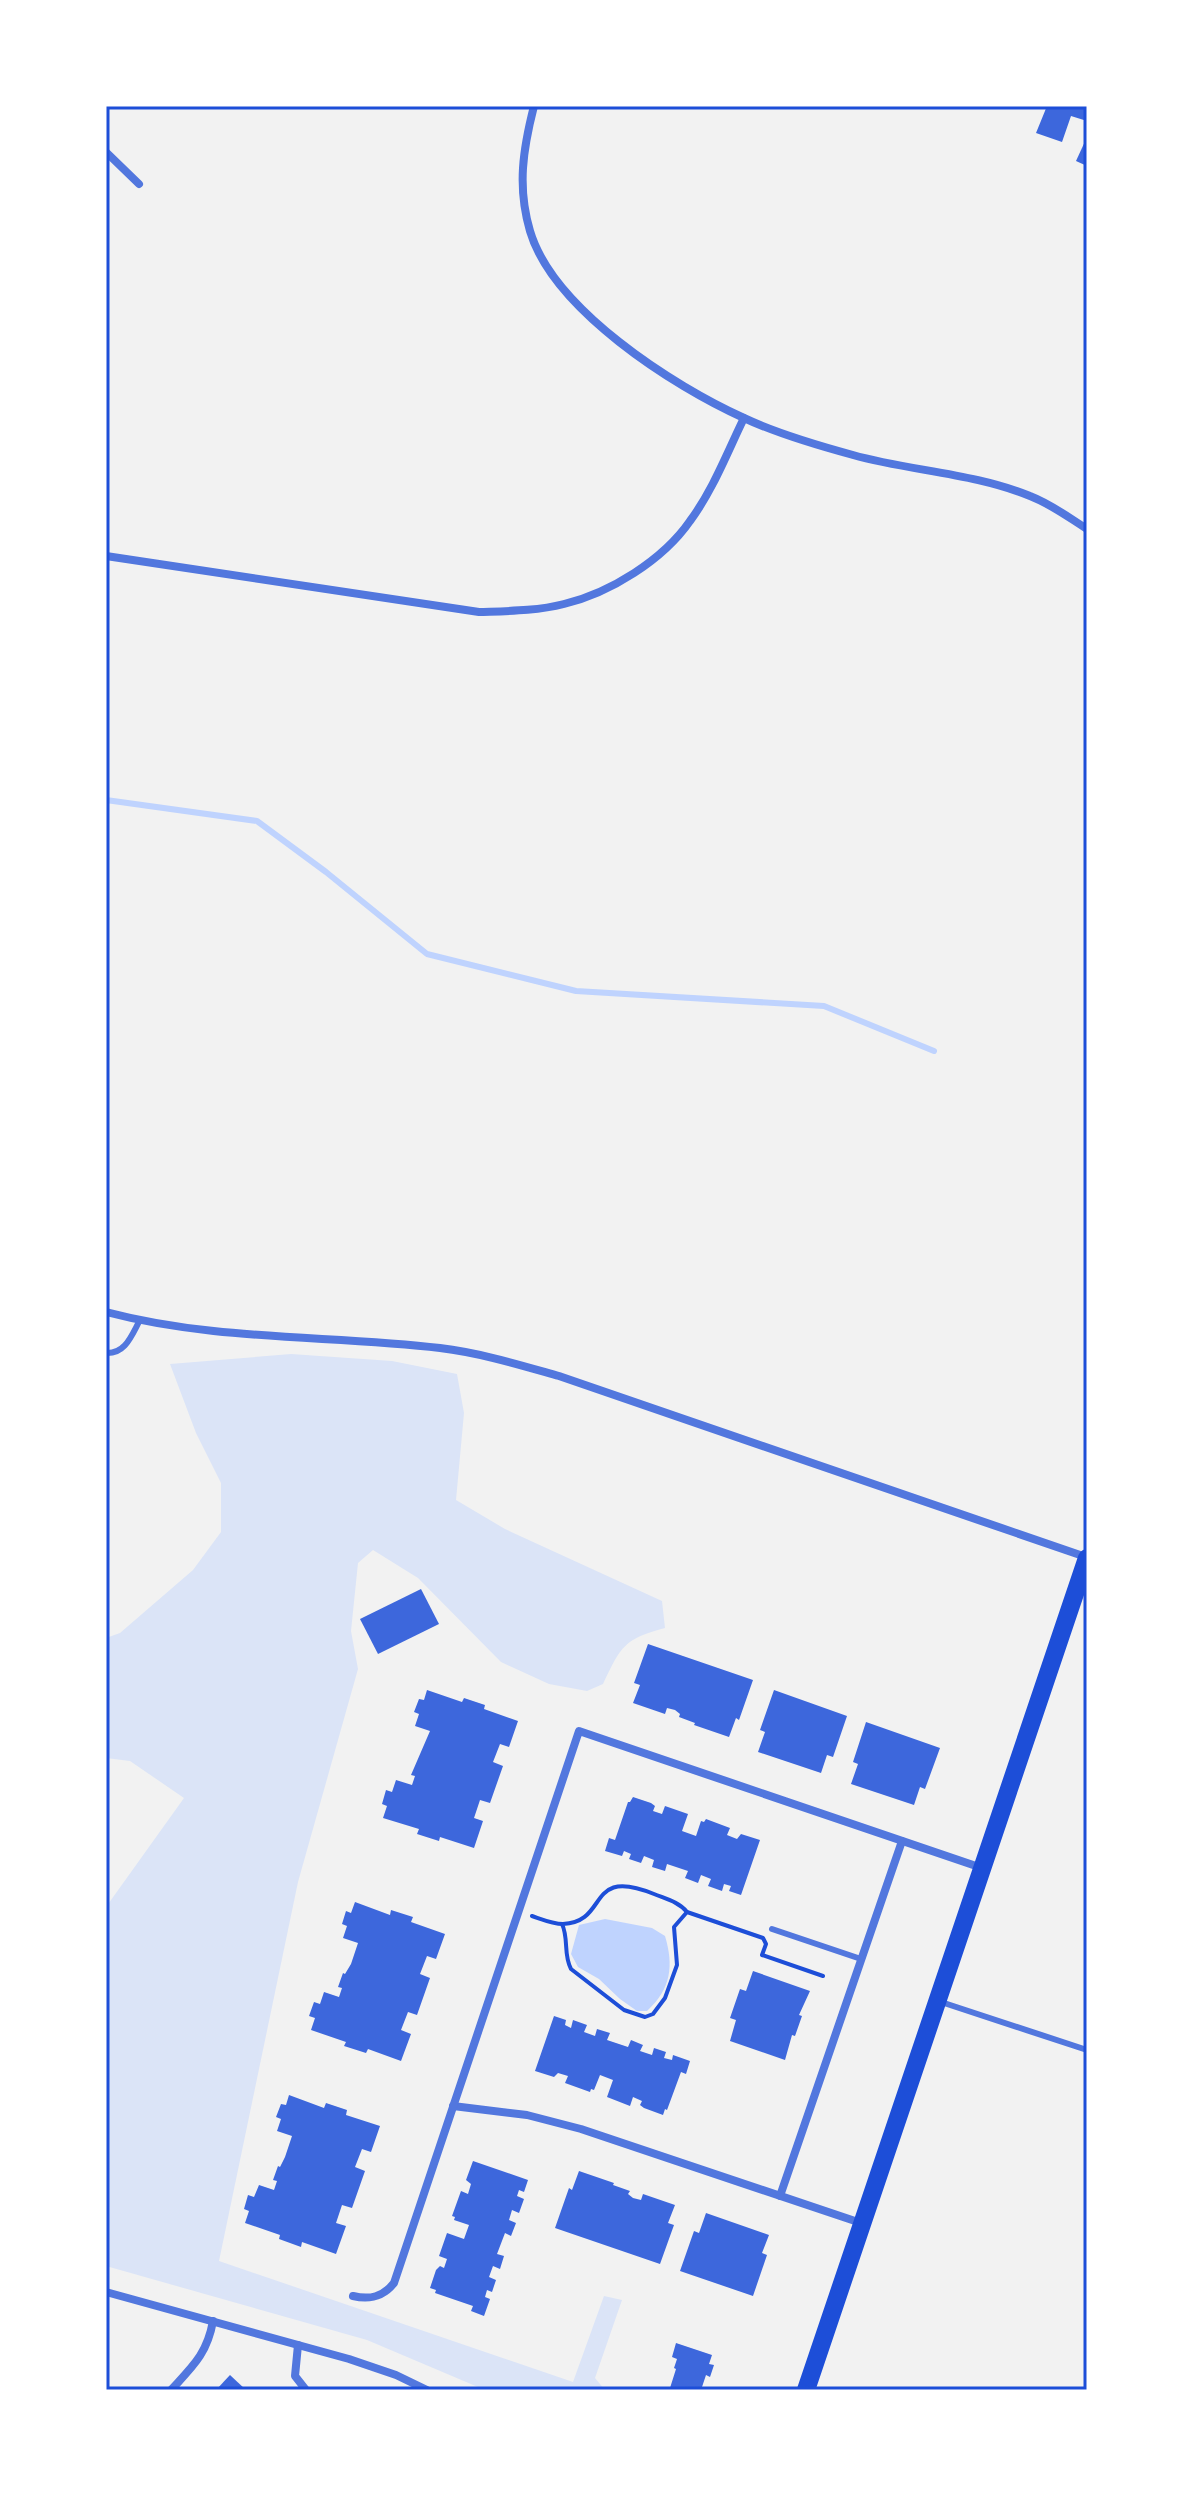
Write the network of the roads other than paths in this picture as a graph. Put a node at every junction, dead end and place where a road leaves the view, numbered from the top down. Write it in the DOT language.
graph roads {
  1 [pos="534,106"];
  2 [pos="106,152"];
  3 [pos="139,184"];
  4 [pos="744,418"];
  5 [pos="1087,529"];
  6 [pos="106,556"];
  7 [pos="106,1312"];
  8 [pos="140,1320"];
  9 [pos="106,1353"];
  10 [pos="1087,1558"];
  11 [pos="902,1841"];
  12 [pos="983,1868"];
  13 [pos="772,1929"];
  14 [pos="861,1959"];
  15 [pos="938,2001"];
  16 [pos="1087,2050"];
  17 [pos="453,2106"];
  18 [pos="780,2196"];
  19 [pos="861,2223"];
  20 [pos="106,2292"];
  21 [pos="353,2296"];
  22 [pos="213,2321"];
  23 [pos="298,2345"];
  24 [pos="171,2390"];
  25 [pos="306,2390"];
  26 [pos="427,2390"];
  27 [pos="806,2390"];
  1 -- 4 [label="street"];
  2 -- 3 [label="street"];
  4 -- 5 [label="street"];
  4 -- 6 [label="street"];
  7 -- 8 [label="street"];
  8 -- 9 [label="lane"];
  8 -- 10 [label="street"];
  10 -- 12 [label="main road"];
  11 -- 12 [label="street"];
  11 -- 14 [label="street"];
  11 -- 17 [label="street"];
  12 -- 15 [label="main road"];
  13 -- 14 [label="lane"];
  14 -- 18 [label="street"];
  15 -- 16 [label="lane"];
  15 -- 19 [label="main road"];
  17 -- 18 [label="street"];
  17 -- 21 [label="street"];
  18 -- 19 [label="street"];
  19 -- 27 [label="main road"];
  20 -- 22 [label="street"];
  22 -- 23 [label="street"];
  22 -- 24 [label="street"];
  23 -- 25 [label="street"];
  23 -- 26 [label="street"];
}
